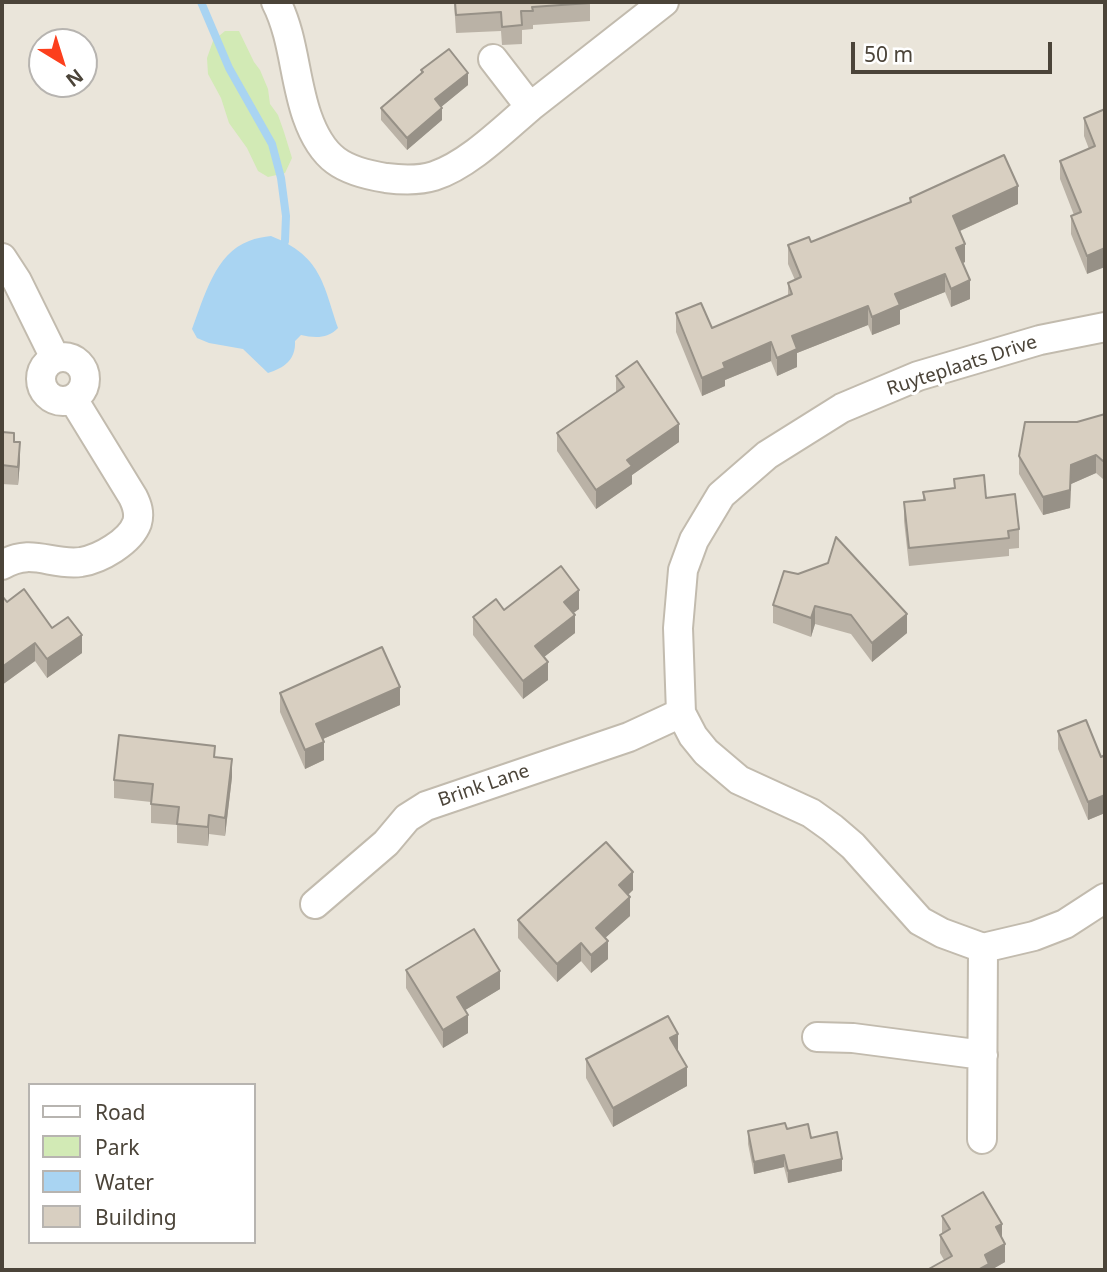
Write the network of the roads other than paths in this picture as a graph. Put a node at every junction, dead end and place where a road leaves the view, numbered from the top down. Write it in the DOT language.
graph roads {
  1 [pos="276,2"];
  2 [pos="664,2"];
  3 [pos="493,59"];
  4 [pos="530,107"];
  5 [pos="2,258"];
  6 [pos="1105,327"];
  7 [pos="2,565"];
  8 [pos="681,713"];
  9 [pos="1105,898"];
  10 [pos="315,904"];
  11 [pos="984,948"];
  12 [pos="817,1037"];
  13 [pos="983,1055"];
  14 [pos="982,1139"];
  1 -- 4 [label="street"];
  2 -- 4 [label="street"];
  3 -- 4 [label="street"];
  5 -- 7 [label="street"];
  6 -- 8 [label="street, Ruyteplaats Drive"];
  8 -- 10 [label="street, Brink Lane"];
  8 -- 11 [label="street, Ruyteplaats Drive"];
  9 -- 11 [label="street"];
  11 -- 13 [label="street"];
  12 -- 13 [label="street"];
  13 -- 14 [label="street"];
}
